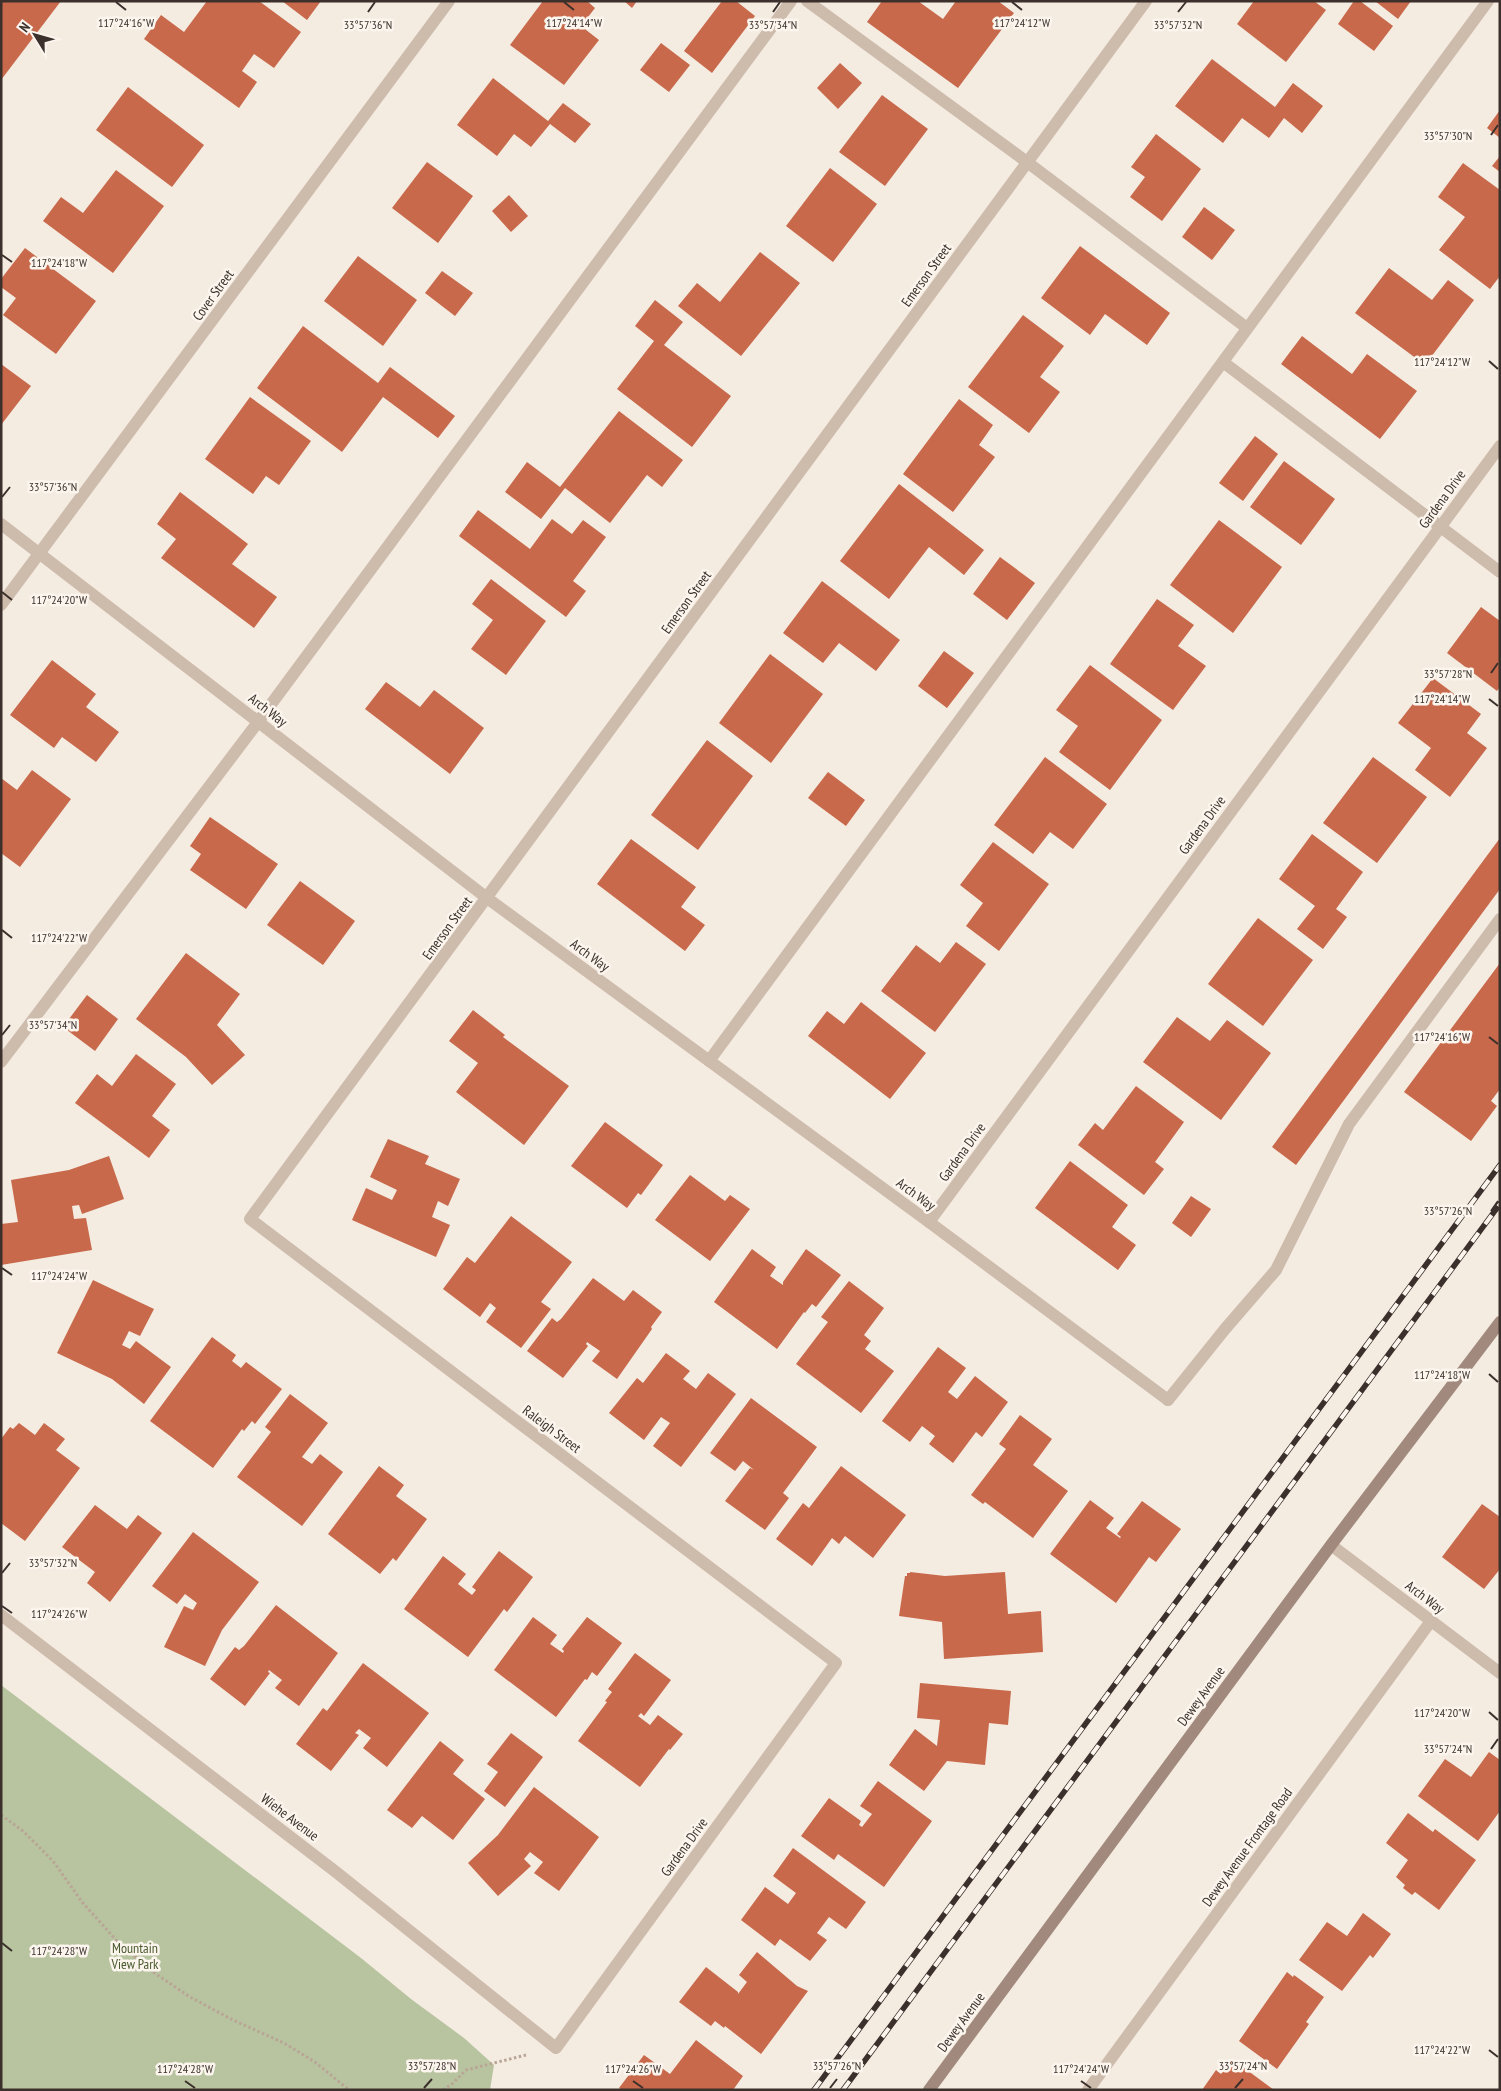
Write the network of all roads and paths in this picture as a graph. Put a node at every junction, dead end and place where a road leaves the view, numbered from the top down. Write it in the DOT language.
graph roads {
  1 [pos="448,1"];
  2 [pos="791,1"];
  3 [pos="807,1"];
  4 [pos="1146,1"];
  5 [pos="1488,1"];
  6 [pos="1027,162"];
  7 [pos="1247,328"];
  8 [pos="1223,362"];
  9 [pos="1500,446"];
  10 [pos="1,524"];
  11 [pos="1440,528"];
  12 [pos="40,554"];
  13 [pos="1500,572"];
  14 [pos="1,606"];
  15 [pos="258,722"];
  16 [pos="487,898"];
  17 [pos="1500,919"];
  18 [pos="709,1061"];
  19 [pos="1,1062"];
  20 [pos="250,1219"];
  21 [pos="929,1222"];
  22 [pos="1500,1322"];
  23 [pos="1331,1545"];
  24 [pos="1,1615"];
  25 [pos="1431,1621"];
  26 [pos="836,1663"];
  27 [pos="1500,1673"];
  28 [pos="1,1815"];
  29 [pos="556,2048"];
  30 [pos="350,2089"];
  31 [pos="443,2090"];
  32 [pos="929,2090"];
  33 [pos="1088,2090"];
  1 -- 12 [label="street, Cover Street"];
  2 -- 15 [label="street"];
  3 -- 6 [label="street"];
  4 -- 6 [label="street, Emerson Street"];
  5 -- 7 [label="street"];
  6 -- 7 [label="street"];
  6 -- 16 [label="street, Emerson Street"];
  7 -- 8 [label="street"];
  8 -- 11 [label="street"];
  8 -- 18 [label="street"];
  9 -- 11 [label="street, Gardena Drive"];
  10 -- 12 [label="street, Arch Way"];
  11 -- 13 [label="street"];
  11 -- 21 [label="street, Gardena Drive"];
  12 -- 14 [label="street, Cover Street"];
  12 -- 15 [label="street, Arch Way"];
  15 -- 16 [label="street, Arch Way"];
  15 -- 19 [label="street"];
  16 -- 18 [label="street, Arch Way"];
  16 -- 20 [label="street, Emerson Street"];
  17 -- 21 [label="street, Arch Way"];
  18 -- 21 [label="street, Arch Way"];
  20 -- 26 [label="street, Raleigh Street"];
  22 -- 23 [label="street, Dewey Avenue"];
  23 -- 25 [label="street, Arch Way"];
  23 -- 32 [label="street, Dewey Avenue"];
  24 -- 29 [label="street, Wiehe Avenue"];
  25 -- 27 [label="street, Arch Way"];
  25 -- 33 [label="street, Dewey Avenue Frontage Road"];
  26 -- 29 [label="street, Gardena Drive"];
  28 -- 30 [label="path"];
  29 -- 31 [label="path"];
}
